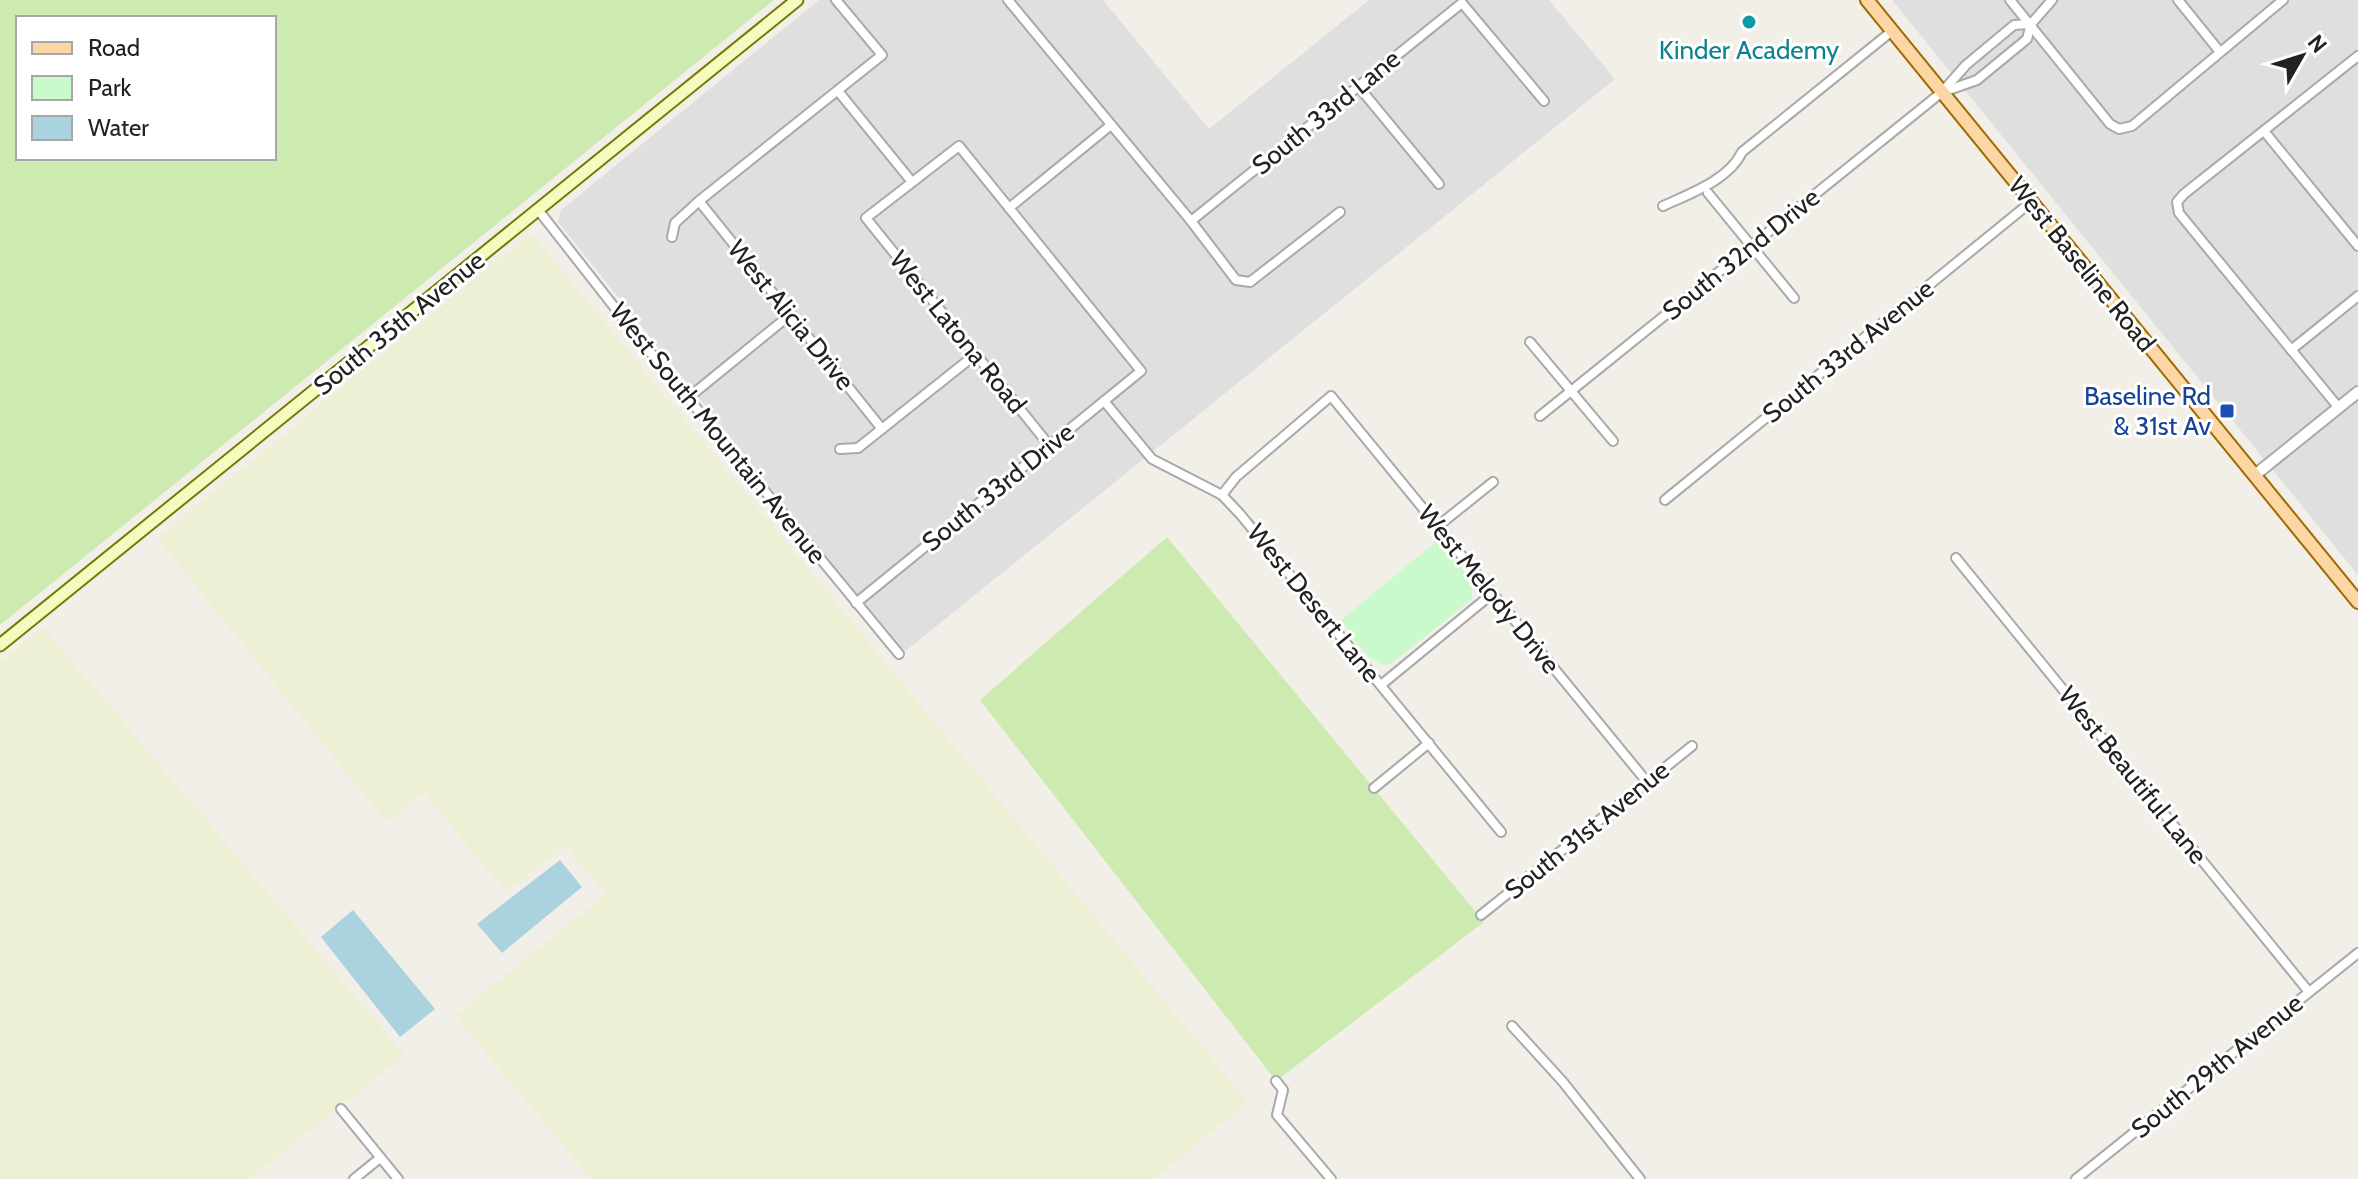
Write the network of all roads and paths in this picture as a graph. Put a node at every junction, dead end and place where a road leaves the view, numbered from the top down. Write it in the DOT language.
graph roads {
  1 [pos="797,0"];
  2 [pos="836,0"];
  3 [pos="1008,0"];
  4 [pos="1867,0"];
  5 [pos="2010,0"];
  6 [pos="2052,0"];
  7 [pos="2178,0"];
  8 [pos="2283,0"];
  9 [pos="2031,24"];
  10 [pos="1892,31"];
  11 [pos="1993,43"];
  12 [pos="2220,52"];
  13 [pos="2005,57"];
  14 [pos="2357,59"];
  15 [pos="1358,86"];
  16 [pos="838,91"];
  17 [pos="1942,92"];
  18 [pos="1544,101"];
  19 [pos="1111,125"];
  20 [pos="2264,131"];
  21 [pos="912,182"];
  22 [pos="1439,184"];
  23 [pos="1708,193"];
  24 [pos="699,201"];
  25 [pos="2031,202"];
  26 [pos="1663,206"];
  27 [pos="1009,208"];
  28 [pos="539,211"];
  29 [pos="1340,212"];
  30 [pos="1191,221"];
  31 [pos="672,237"];
  32 [pos="1751,246"];
  33 [pos="2358,246"];
  34 [pos="2358,296"];
  35 [pos="1794,298"];
  36 [pos="791,314"];
  37 [pos="1530,342"];
  38 [pos="2291,350"];
  39 [pos="976,354"];
  40 [pos="1571,391"];
  41 [pos="2358,392"];
  42 [pos="688,398"];
  43 [pos="1104,401"];
  44 [pos="2339,408"];
  45 [pos="1540,416"];
  46 [pos="882,429"];
  47 [pos="1613,441"];
  48 [pos="1049,445"];
  49 [pos="840,449"];
  50 [pos="2255,475"];
  51 [pos="1493,482"];
  52 [pos="1222,495"];
  53 [pos="1665,500"];
  54 [pos="1438,526"];
  55 [pos="1956,558"];
  56 [pos="1493,593"];
  57 [pos="2358,602"];
  58 [pos="856,603"];
  59 [pos="0,645"];
  60 [pos="899,654"];
  61 [pos="1381,685"];
  62 [pos="1429,743"];
  63 [pos="1692,746"];
  64 [pos="1647,782"];
  65 [pos="1374,788"];
  66 [pos="1501,832"];
  67 [pos="1481,915"];
  68 [pos="2358,953"];
  69 [pos="2309,992"];
  70 [pos="1512,1026"];
  71 [pos="1276,1081"];
  72 [pos="341,1109"];
  73 [pos="380,1158"];
  74 [pos="354,1179"];
  75 [pos="398,1179"];
  76 [pos="1331,1179"];
  77 [pos="1640,1179"];
  78 [pos="2076,1179"];
  1 -- 28 [label="main road, South 35th Avenue"];
  2 -- 16 [label="street"];
  3 -- 19 [label="street"];
  4 -- 10 [label="main road, West Baseline Road"];
  5 -- 9 [label="street"];
  6 -- 9 [label="street"];
  7 -- 12 [label="street"];
  8 -- 12 [label="street"];
  9 -- 11 [label="street"];
  9 -- 12 [label="street"];
  9 -- 13 [label="street"];
  10 -- 17 [label="main road, West Baseline Road"];
  10 -- 26 [label="street"];
  11 -- 13 [label="street"];
  11 -- 17 [label="street"];
  13 -- 17 [label="street"];
  14 -- 20 [label="street"];
  15 -- 18 [label="street, South 33rd Lane"];
  15 -- 22 [label="street"];
  15 -- 30 [label="street, South 33rd Lane"];
  16 -- 21 [label="street"];
  16 -- 24 [label="street"];
  17 -- 25 [label="main road, West Baseline Road"];
  17 -- 32 [label="street, South 32nd Drive"];
  19 -- 27 [label="street"];
  19 -- 30 [label="street"];
  20 -- 33 [label="street"];
  20 -- 38 [label="street"];
  21 -- 27 [label="street"];
  21 -- 39 [label="street, West Latona Road"];
  23 -- 32 [label="street"];
  24 -- 31 [label="street"];
  24 -- 36 [label="street, West Alicia Drive"];
  25 -- 50 [label="main road, West Baseline Road"];
  25 -- 53 [label="street, South 33rd Avenue"];
  27 -- 43 [label="street, South 33rd Drive"];
  28 -- 42 [label="street, West South Mountain Avenue"];
  28 -- 59 [label="main road, South 35th Avenue"];
  29 -- 30 [label="street"];
  32 -- 35 [label="street"];
  32 -- 40 [label="street, South 32nd Drive"];
  34 -- 38 [label="street"];
  36 -- 42 [label="street"];
  36 -- 46 [label="street, West Alicia Drive"];
  37 -- 40 [label="street"];
  38 -- 44 [label="street"];
  39 -- 46 [label="street"];
  39 -- 48 [label="street, West Latona Road"];
  40 -- 45 [label="street, South 32nd Drive"];
  40 -- 47 [label="street"];
  41 -- 44 [label="street"];
  42 -- 58 [label="street, West South Mountain Avenue"];
  43 -- 48 [label="street, South 33rd Drive"];
  43 -- 52 [label="street, West Desert Lane"];
  44 -- 50 [label="street"];
  46 -- 49 [label="street"];
  48 -- 58 [label="street, South 33rd Drive"];
  50 -- 57 [label="main road, West Baseline Road"];
  51 -- 54 [label="street"];
  52 -- 54 [label="street, West Melody Drive"];
  52 -- 61 [label="street, West Desert Lane"];
  54 -- 56 [label="street, West Melody Drive"];
  55 -- 69 [label="street, West Beautiful Lane"];
  56 -- 61 [label="street"];
  56 -- 64 [label="street, West Melody Drive"];
  58 -- 60 [label="street, West South Mountain Avenue"];
  61 -- 62 [label="street, West Desert Lane"];
  62 -- 65 [label="street"];
  62 -- 66 [label="street, West Desert Lane"];
  63 -- 64 [label="street, South 31st Avenue"];
  64 -- 67 [label="street, South 31st Avenue"];
  68 -- 69 [label="street, South 29th Avenue"];
  69 -- 78 [label="street, South 29th Avenue"];
  70 -- 77 [label="street"];
  71 -- 76 [label="street"];
  72 -- 73 [label="street"];
  73 -- 74 [label="street"];
  73 -- 75 [label="street"];
}
